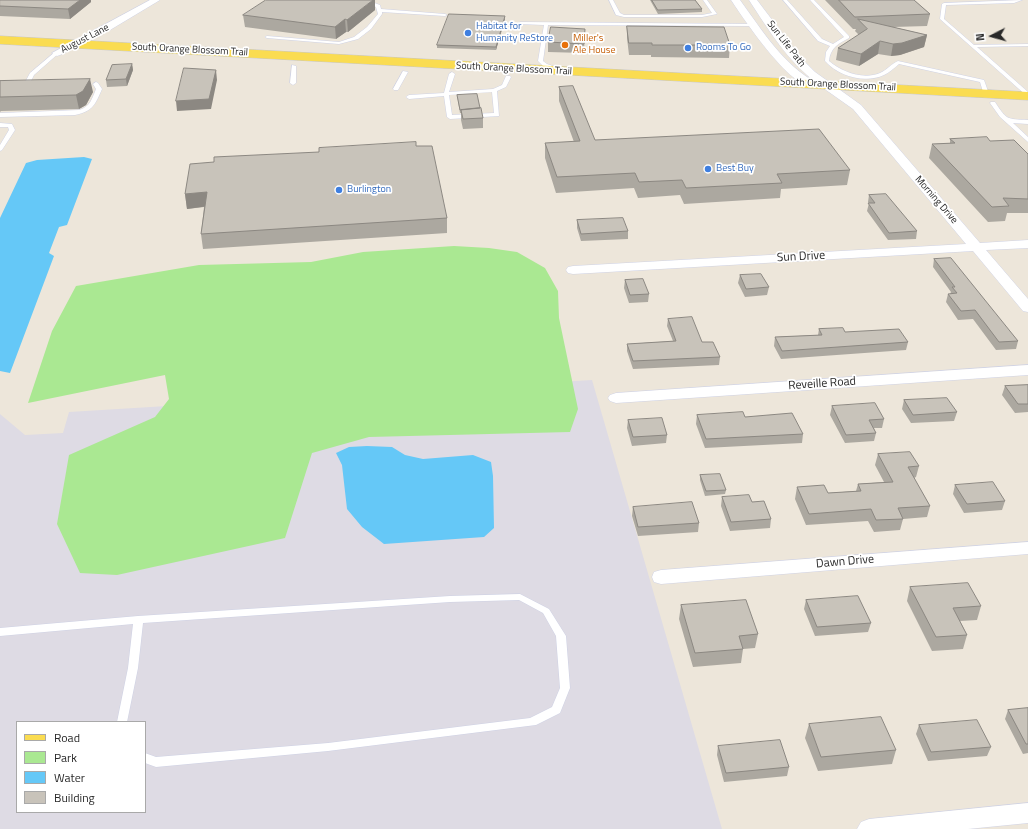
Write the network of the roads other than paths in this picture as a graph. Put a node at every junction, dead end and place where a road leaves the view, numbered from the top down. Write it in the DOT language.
graph roads {
  1 [pos="137,0"];
  2 [pos="141,0"];
  3 [pos="362,0"];
  4 [pos="611,0"];
  5 [pos="705,0"];
  6 [pos="735,0"];
  7 [pos="753,0"];
  8 [pos="785,0"];
  9 [pos="812,0"];
  10 [pos="1020,0"];
  11 [pos="155,1"];
  12 [pos="379,10"];
  13 [pos="444,15"];
  14 [pos="697,16"];
  15 [pos="636,17"];
  16 [pos="521,23"];
  17 [pos="546,24"];
  18 [pos="636,24"];
  19 [pos="700,25"];
  20 [pos="754,25"];
  21 [pos="771,25"];
  22 [pos="107,28"];
  23 [pos="267,37"];
  24 [pos="0,40"];
  25 [pos="77,44"];
  26 [pos="833,45"];
  27 [pos="1028,45"];
  28 [pos="972,46"];
  29 [pos="126,47"];
  30 [pos="59,48"];
  31 [pos="0,50"];
  32 [pos="294,66"];
  33 [pos="561,71"];
  34 [pos="405,72"];
  35 [pos="452,74"];
  36 [pos="508,77"];
  37 [pos="860,81"];
  38 [pos="294,83"];
  39 [pos="96,84"];
  40 [pos="809,84"];
  41 [pos="826,85"];
  42 [pos="26,86"];
  43 [pos="396,89"];
  44 [pos="494,90"];
  45 [pos="446,94"];
  46 [pos="842,94"];
  47 [pos="1028,96"];
  48 [pos="409,97"];
  49 [pos="990,98"];
  50 [pos="1028,105"];
  51 [pos="0,115"];
  52 [pos="1008,121"];
  53 [pos="1028,122"];
  54 [pos="0,125"];
  55 [pos="1028,140"];
  56 [pos="0,148"];
  57 [pos="1028,244"];
  58 [pos="977,247"];
  59 [pos="573,270"];
  60 [pos="1028,308"];
  61 [pos="1028,370"];
  62 [pos="616,398"];
  63 [pos="1028,548"];
  64 [pos="661,577"];
  65 [pos="138,620"];
  66 [pos="0,632"];
  67 [pos="122,721"];
  68 [pos="146,758"];
  69 [pos="1028,813"];
  70 [pos="869,829"];
  1 -- 30 [label="street, August Lane"];
  2 -- 11 [label="street"];
  3 -- 12 [label="lane"];
  4 -- 15 [label="lane"];
  5 -- 14 [label="lane"];
  6 -- 20 [label="street, Sun Life Path"];
  7 -- 21 [label="street, Sun Life Path"];
  8 -- 26 [label="lane"];
  9 -- 26 [label="lane"];
  10 -- 28 [label="lane"];
  11 -- 22 [label="street, August Lane"];
  12 -- 13 [label="lane"];
  12 -- 23 [label="lane"];
  14 -- 15 [label="lane"];
  14 -- 19 [label="lane"];
  15 -- 18 [label="lane"];
  16 -- 17 [label="lane"];
  17 -- 18 [label="lane"];
  17 -- 33 [label="lane"];
  18 -- 19 [label="lane"];
  19 -- 20 [label="lane"];
  20 -- 21 [label="street"];
  20 -- 40 [label="street, Sun Life Path"];
  21 -- 41 [label="street, Sun Life Path"];
  22 -- 25 [label="street, August Lane"];
  22 -- 29 [label="street"];
  24 -- 30 [label="main road, South Orange Blossom Trail"];
  25 -- 29 [label="main road, South Orange Blossom Trail"];
  25 -- 30 [label="main road, South Orange Blossom Trail"];
  26 -- 37 [label="lane"];
  27 -- 28 [label="lane"];
  28 -- 47 [label="lane"];
  29 -- 33 [label="main road, South Orange Blossom Trail"];
  30 -- 31 [label="main road, South Orange Blossom Trail"];
  30 -- 32 [label="main road, South Orange Blossom Trail"];
  30 -- 42 [label="lane"];
  32 -- 34 [label="main road, South Orange Blossom Trail"];
  32 -- 38 [label="lane"];
  33 -- 40 [label="main road, South Orange Blossom Trail"];
  34 -- 35 [label="main road, South Orange Blossom Trail"];
  34 -- 43 [label="lane"];
  35 -- 36 [label="main road, South Orange Blossom Trail"];
  35 -- 45 [label="lane"];
  36 -- 44 [label="lane"];
  36 -- 46 [label="main road, South Orange Blossom Trail"];
  37 -- 41 [label="main road, South Orange Blossom Trail"];
  37 -- 49 [label="main road, South Orange Blossom Trail"];
  37 -- 49 [label="lane"];
  39 -- 51 [label="lane"];
  40 -- 41 [label="main road, South Orange Blossom Trail"];
  40 -- 46 [label="street, Sun Life Path"];
  41 -- 46 [label="street, Sun Life Path"];
  44 -- 45 [label="lane"];
  44 -- 45 [label="lane"];
  45 -- 48 [label="lane"];
  46 -- 49 [label="main road, South Orange Blossom Trail"];
  46 -- 58 [label="street, Morning Drive"];
  47 -- 49 [label="main road, South Orange Blossom Trail"];
  49 -- 50 [label="main road, South Orange Blossom Trail"];
  49 -- 52 [label="lane"];
  52 -- 53 [label="lane"];
  52 -- 55 [label="lane"];
  54 -- 56 [label="lane"];
  57 -- 58 [label="street, Sun Drive"];
  58 -- 59 [label="street, Sun Drive"];
  58 -- 60 [label="street, Morning Drive"];
  61 -- 62 [label="street, Reveille Road"];
  63 -- 64 [label="street, Dawn Drive"];
  65 -- 66 [label="lane"];
  65 -- 67 [label="lane"];
  65 -- 68 [label="lane"];
  69 -- 70 [label="street"];
}
